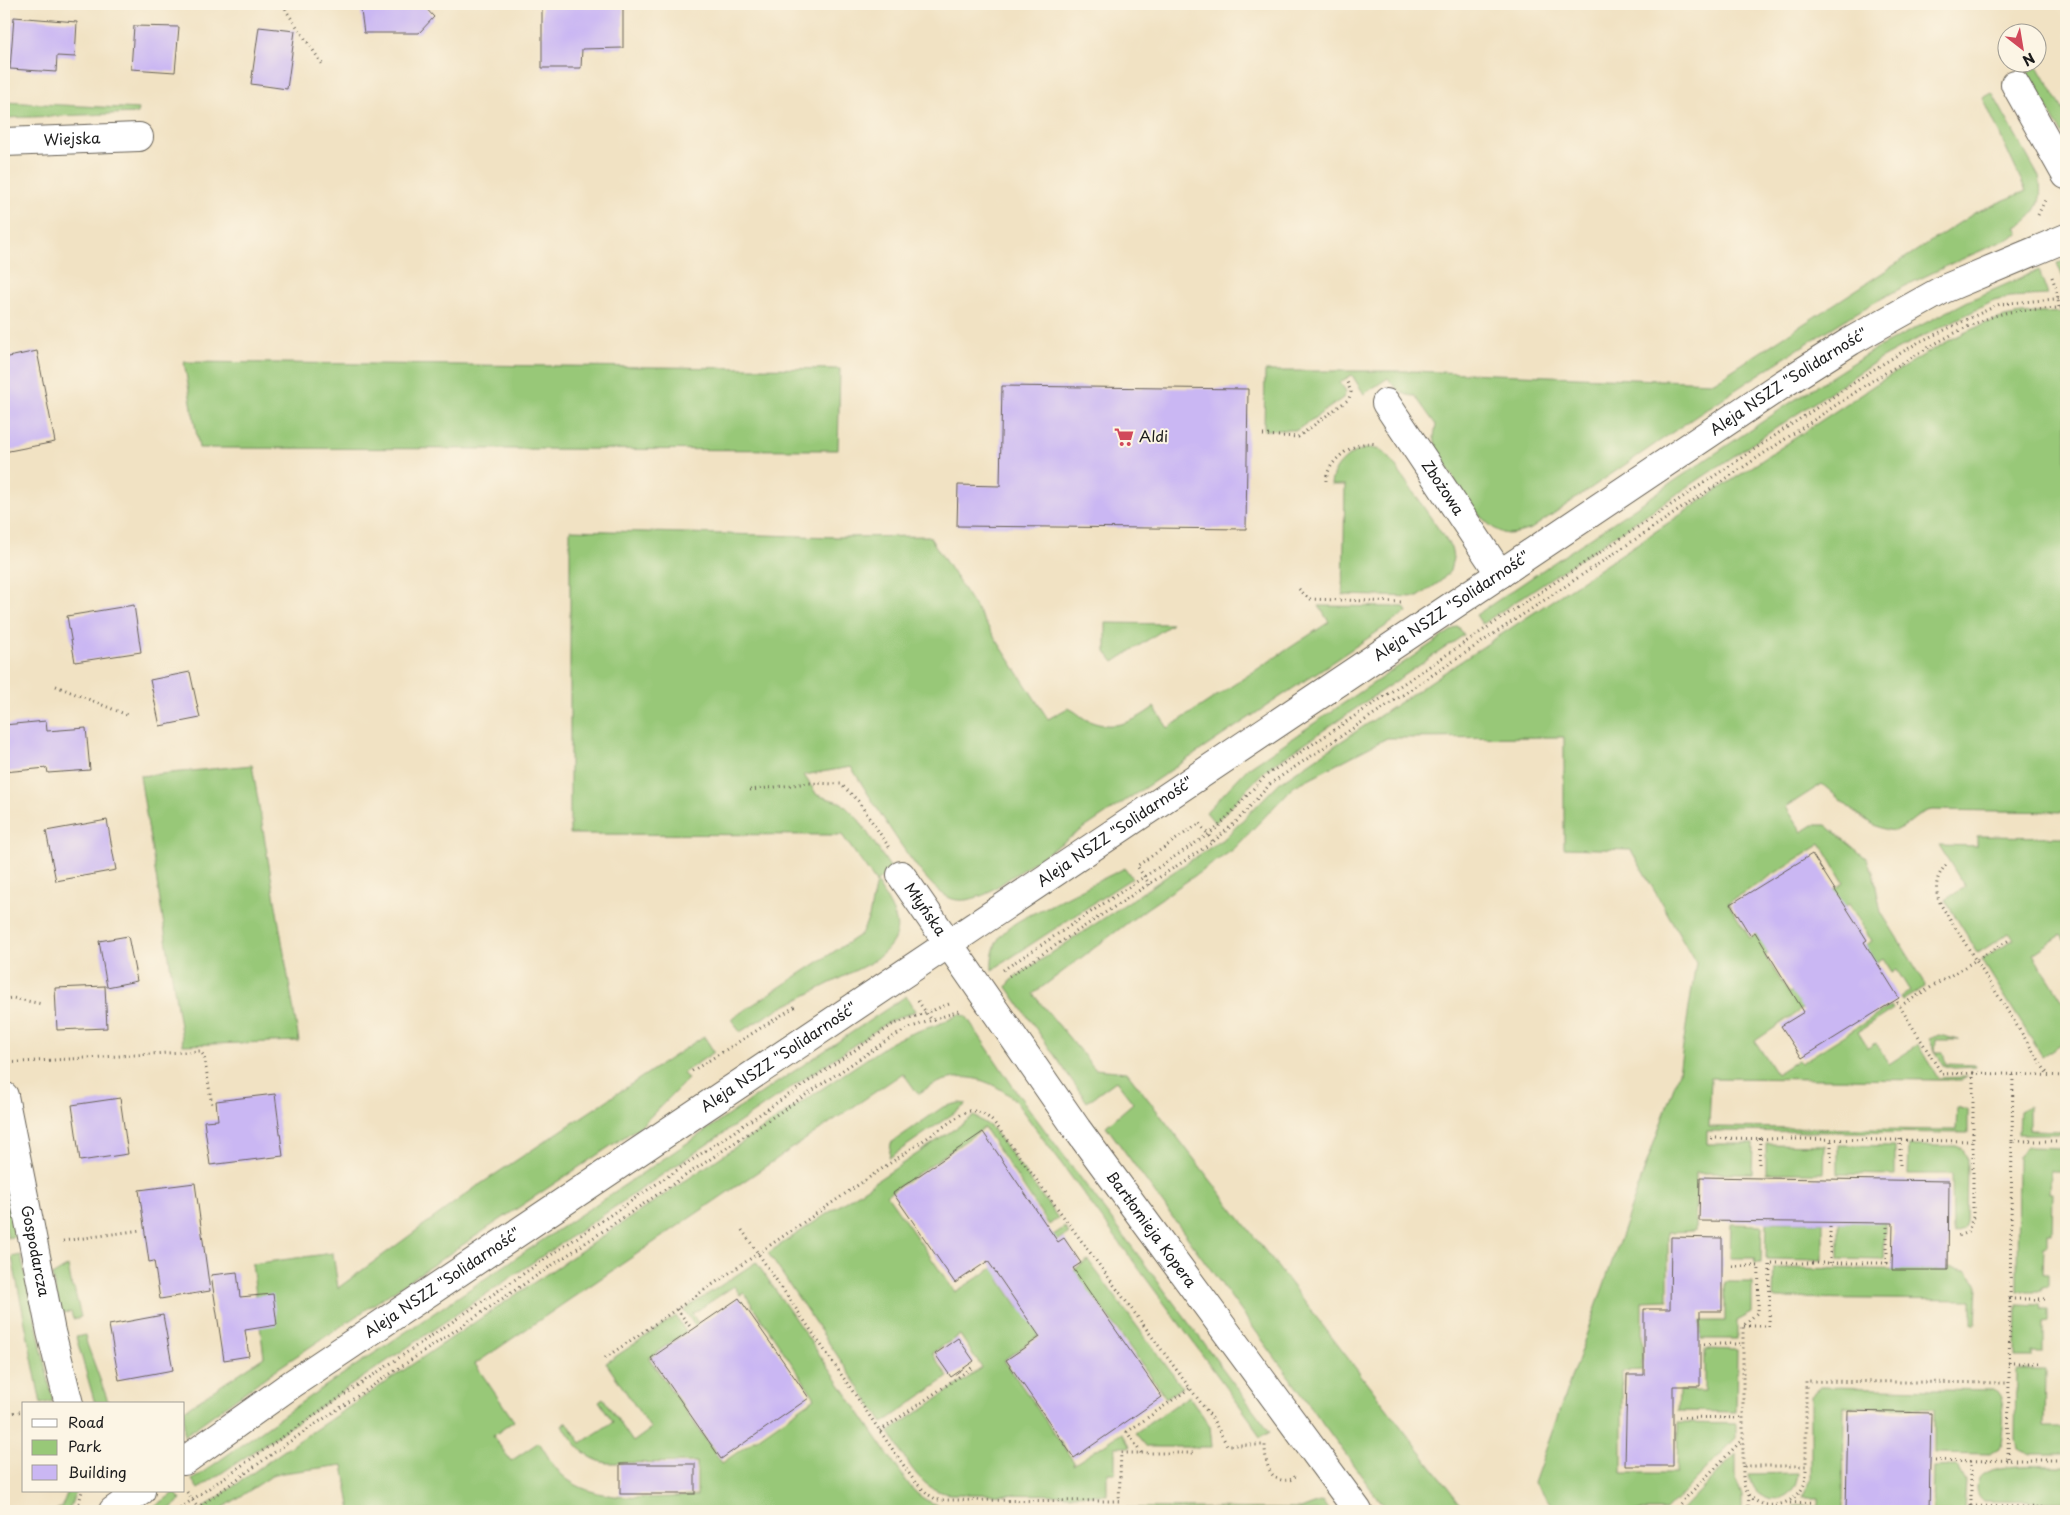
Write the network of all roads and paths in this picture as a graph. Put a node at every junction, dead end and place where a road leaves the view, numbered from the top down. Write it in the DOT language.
graph roads {
  1 [pos="284,4"];
  2 [pos="323,66"];
  3 [pos="2015,84"];
  4 [pos="139,137"];
  5 [pos="4,142"];
  6 [pos="2056,183"];
  7 [pos="2066,238"];
  8 [pos="2040,248"];
  9 [pos="2066,298"];
  10 [pos="2058,299"];
  11 [pos="2066,307"];
  12 [pos="2059,308"];
  13 [pos="1347,382"];
  14 [pos="1386,403"];
  15 [pos="1263,434"];
  16 [pos="1382,445"];
  17 [pos="1326,481"];
  18 [pos="1500,574"];
  19 [pos="1300,589"];
  20 [pos="1405,602"];
  21 [pos="56,686"];
  22 [pos="127,715"];
  23 [pos="750,790"];
  24 [pos="1209,834"];
  25 [pos="1213,842"];
  26 [pos="1946,865"];
  27 [pos="901,875"];
  28 [pos="1145,878"];
  29 [pos="1150,885"];
  30 [pos="2011,939"];
  31 [pos="948,945"];
  32 [pos="1976,960"];
  33 [pos="982,994"];
  34 [pos="4,999"];
  35 [pos="1897,1002"];
  36 [pos="42,1004"];
  37 [pos="799,1005"];
  38 [pos="1900,1006"];
  39 [pos="4,1062"];
  40 [pos="692,1071"];
  41 [pos="1973,1073"];
  42 [pos="2013,1074"];
  43 [pos="2048,1075"];
  44 [pos="2066,1076"];
  45 [pos="4,1096"];
  46 [pos="212,1105"];
  47 [pos="1711,1138"];
  48 [pos="1760,1138"];
  49 [pos="1831,1138"];
  50 [pos="1900,1139"];
  51 [pos="1974,1140"];
  52 [pos="2012,1141"];
  53 [pos="2066,1141"];
  54 [pos="1831,1162"];
  55 [pos="1759,1164"];
  56 [pos="1900,1165"];
  57 [pos="1830,1227"];
  58 [pos="1888,1227"];
  59 [pos="141,1230"];
  60 [pos="742,1230"];
  61 [pos="1955,1237"];
  62 [pos="33,1246"];
  63 [pos="758,1253"];
  64 [pos="1830,1263"];
  65 [pos="1732,1266"];
  66 [pos="2009,1299"];
  67 [pos="2045,1299"];
  68 [pos="677,1309"];
  69 [pos="1743,1326"];
  70 [pos="691,1328"];
  71 [pos="1704,1344"];
  72 [pos="1743,1344"];
  73 [pos="605,1358"];
  74 [pos="2041,1362"];
  75 [pos="2008,1363"];
  76 [pos="973,1368"];
  77 [pos="2008,1383"];
  78 [pos="1190,1388"];
  79 [pos="69,1402"];
  80 [pos="22,1411"];
  81 [pos="4,1414"];
  82 [pos="1679,1417"];
  83 [pos="1742,1418"];
  84 [pos="880,1431"];
  85 [pos="1743,1439"];
  86 [pos="1141,1453"];
  87 [pos="1195,1453"];
  88 [pos="185,1460"];
  89 [pos="1935,1460"];
  90 [pos="2008,1460"];
  91 [pos="2066,1460"];
  92 [pos="1971,1461"];
  93 [pos="1743,1466"];
  94 [pos="1806,1466"];
  95 [pos="1296,1474"];
  96 [pos="185,1489"];
  97 [pos="82,1492"];
  98 [pos="1749,1495"];
  99 [pos="192,1500"];
  100 [pos="1790,1502"];
  101 [pos="1814,1502"];
  102 [pos="1971,1506"];
  103 [pos="198,1508"];
  104 [pos="2066,1508"];
  105 [pos="2009,1509"];
  106 [pos="73,1511"];
  107 [pos="176,1511"];
  108 [pos="193,1511"];
  109 [pos="1358,1511"];
  110 [pos="1673,1511"];
  111 [pos="1748,1511"];
  112 [pos="1971,1511"];
  1 -- 2 [label="path"];
  3 -- 6 [label="street"];
  4 -- 5 [label="street, Wiejska"];
  6 -- 8 [label="path"];
  7 -- 8 [label="street, Aleja NSZZ \"Solidarność\""];
  8 -- 10 [label="path"];
  8 -- 18 [label="street, Aleja NSZZ \"Solidarność\""];
  9 -- 10 [label="path"];
  10 -- 12 [label="path"];
  10 -- 24 [label="path"];
  11 -- 12 [label="path"];
  12 -- 25 [label="path"];
  13 -- 15 [label="path"];
  14 -- 18 [label="street, Zbożowa"];
  16 -- 17 [label="path"];
  18 -- 31 [label="street, Aleja NSZZ \"Solidarność\""];
  19 -- 20 [label="path"];
  21 -- 22 [label="path"];
  23 -- 27 [label="path"];
  24 -- 25 [label="path"];
  24 -- 28 [label="path"];
  24 -- 28 [label="path"];
  25 -- 29 [label="path"];
  26 -- 32 [label="path"];
  27 -- 31 [label="street, Młyńska"];
  28 -- 29 [label="path"];
  28 -- 33 [label="path"];
  29 -- 33 [label="path"];
  30 -- 32 [label="path"];
  31 -- 33 [label="street, Bartłomieja Kopera"];
  31 -- 88 [label="street, Aleja NSZZ \"Solidarność\""];
  32 -- 38 [label="path"];
  32 -- 43 [label="path"];
  33 -- 99 [label="path"];
  33 -- 103 [label="path"];
  33 -- 109 [label="street, Bartłomieja Kopera"];
  34 -- 36 [label="path"];
  35 -- 38 [label="path"];
  37 -- 40 [label="path"];
  38 -- 41 [label="path"];
  39 -- 46 [label="path"];
  41 -- 42 [label="path"];
  41 -- 51 [label="path"];
  42 -- 43 [label="path"];
  42 -- 52 [label="path"];
  43 -- 44 [label="path"];
  45 -- 62 [label="street, Gospodarcza"];
  47 -- 48 [label="path"];
  48 -- 49 [label="path"];
  48 -- 55 [label="path"];
  49 -- 50 [label="path"];
  49 -- 54 [label="path"];
  50 -- 51 [label="path"];
  50 -- 56 [label="path"];
  51 -- 61 [label="path"];
  52 -- 53 [label="path"];
  52 -- 66 [label="path"];
  57 -- 64 [label="path"];
  58 -- 64 [label="path"];
  59 -- 62 [label="path"];
  60 -- 63 [label="path"];
  62 -- 79 [label="street, Gospodarcza"];
  63 -- 68 [label="path"];
  63 -- 78 [label="path"];
  63 -- 84 [label="path"];
  64 -- 69 [label="path"];
  65 -- 69 [label="path"];
  66 -- 67 [label="path"];
  66 -- 75 [label="path"];
  68 -- 70 [label="path"];
  68 -- 73 [label="path"];
  69 -- 72 [label="path"];
  71 -- 72 [label="path"];
  72 -- 83 [label="path"];
  74 -- 75 [label="path"];
  75 -- 77 [label="path"];
  76 -- 84 [label="path"];
  77 -- 90 [label="path"];
  77 -- 94 [label="path"];
  78 -- 86 [label="path"];
  78 -- 95 [label="path"];
  80 -- 81 [label="path"];
  82 -- 83 [label="path"];
  83 -- 85 [label="path"];
  84 -- 86 [label="path"];
  85 -- 93 [label="path"];
  85 -- 110 [label="path"];
  86 -- 87 [label="path"];
  89 -- 92 [label="path"];
  90 -- 91 [label="path"];
  90 -- 92 [label="path"];
  92 -- 102 [label="path"];
  93 -- 94 [label="path"];
  93 -- 98 [label="path"];
  94 -- 100 [label="path"];
  96 -- 99 [label="path"];
  97 -- 106 [label="path"];
  98 -- 100 [label="path"];
  98 -- 111 [label="path"];
  99 -- 103 [label="path"];
  99 -- 107 [label="path"];
  100 -- 101 [label="path"];
  102 -- 105 [label="path"];
  102 -- 112 [label="path"];
  103 -- 108 [label="path"];
  104 -- 105 [label="path"];
}
